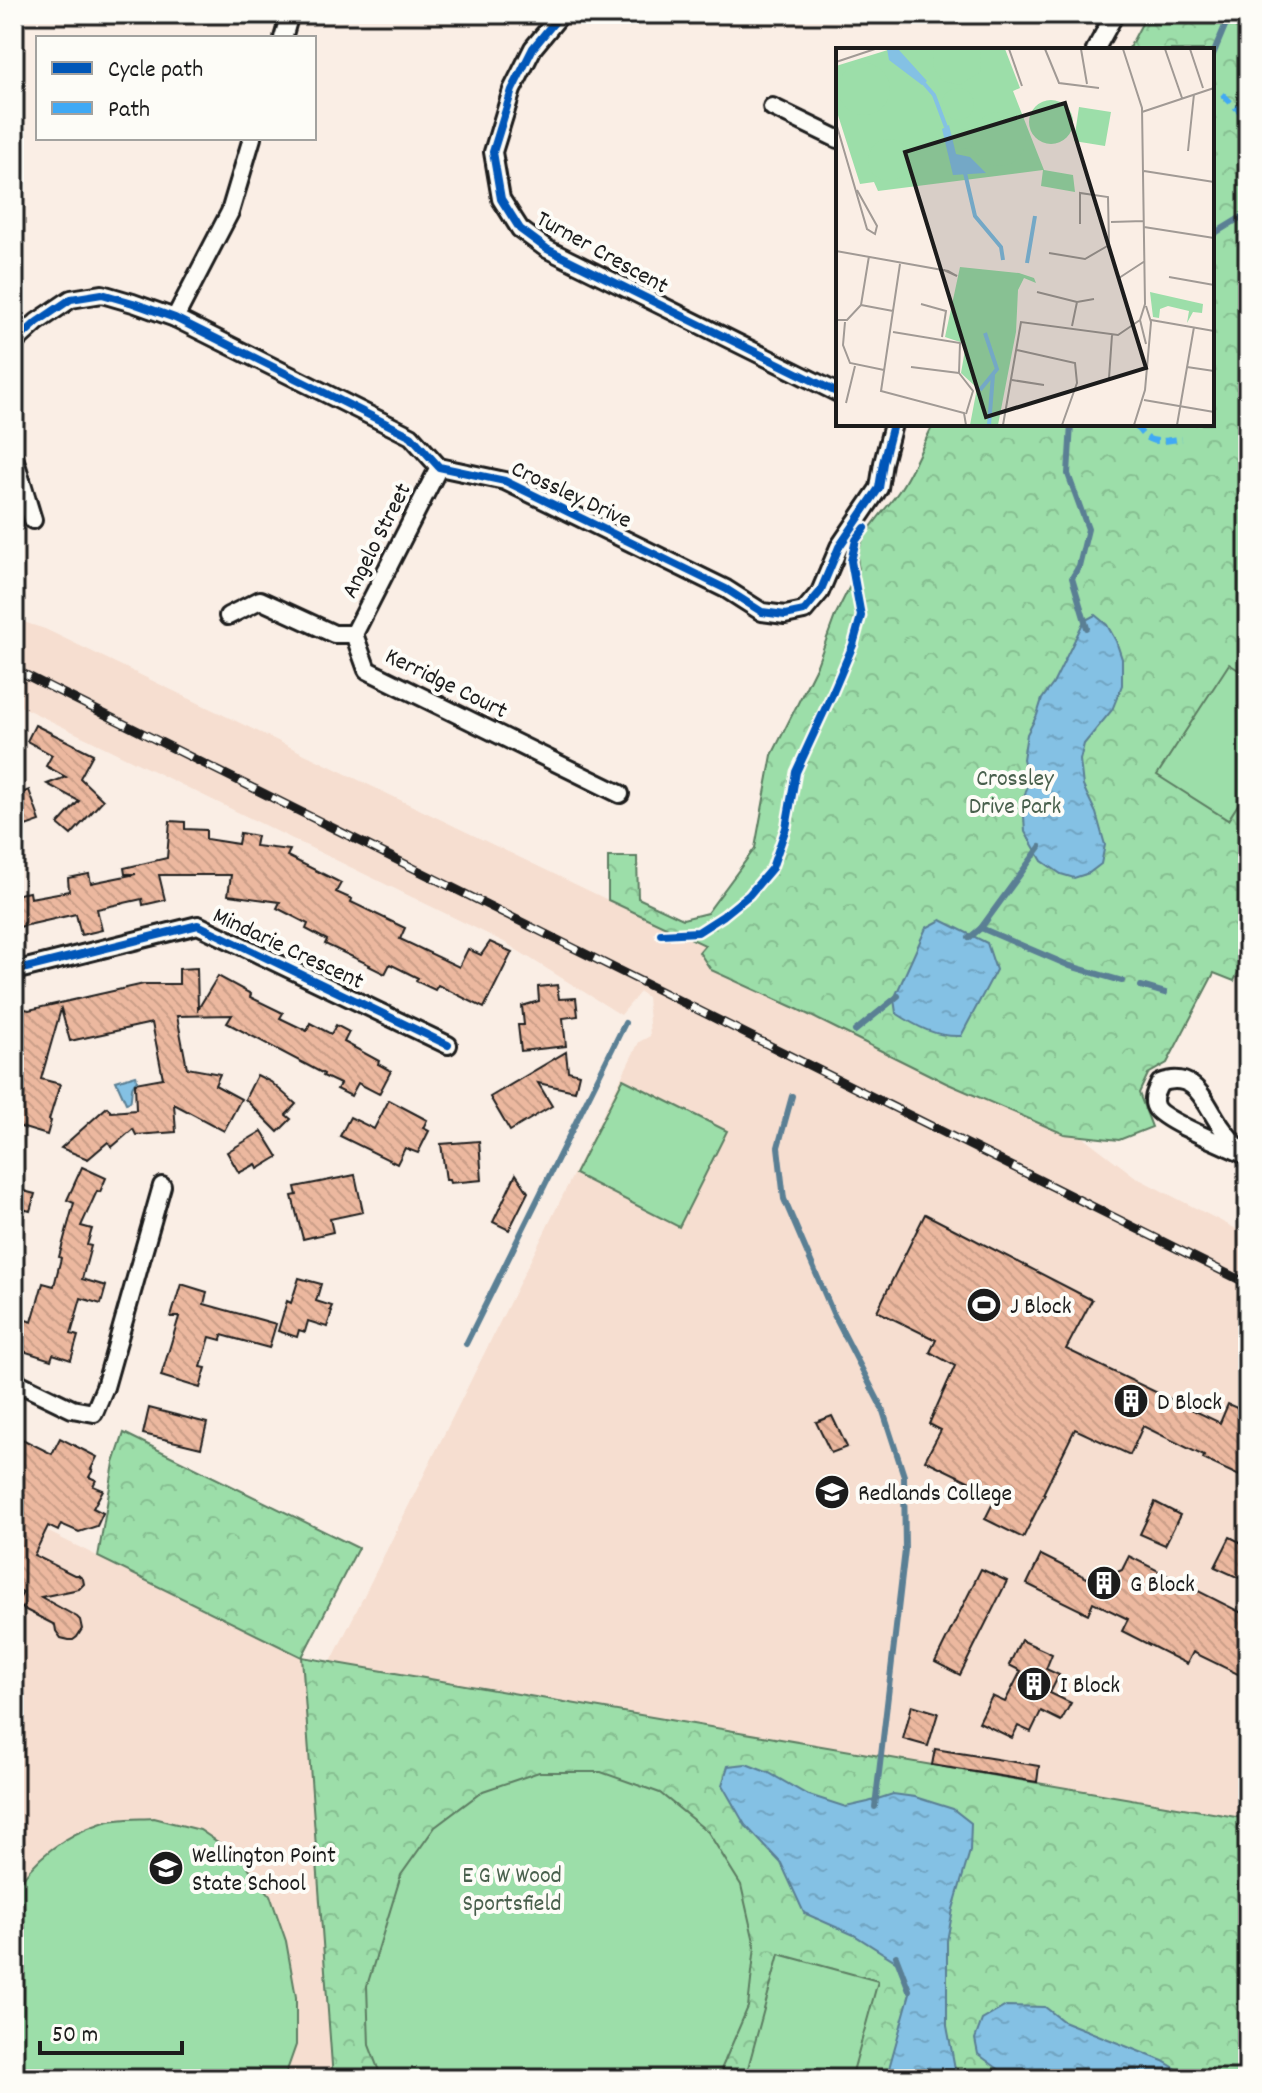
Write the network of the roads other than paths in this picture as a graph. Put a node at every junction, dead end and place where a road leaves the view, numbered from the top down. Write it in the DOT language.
graph roads {
  1 [pos="290,14"];
  2 [pos="561,14"];
  3 [pos="1115,14"];
  4 [pos="284,36"];
  5 [pos="1096,48"];
  6 [pos="772,107"];
  7 [pos="836,138"];
  8 [pos="251,140"];
  9 [pos="175,318"];
  10 [pos="14,343"];
  11 [pos="836,392"];
  12 [pos="892,426"];
  13 [pos="14,457"];
  14 [pos="439,467"];
  15 [pos="33,520"];
  16 [pos="228,616"];
  17 [pos="354,634"];
  18 [pos="620,794"];
  19 [pos="14,971"];
  20 [pos="448,1045"];
  21 [pos="1246,1155"];
  22 [pos="162,1186"];
  23 [pos="14,1381"];
  1 -- 4 [label="street"];
  2 -- 11 [label="street, Turner Crescent"];
  3 -- 5 [label="street"];
  6 -- 7 [label="street"];
  8 -- 9 [label="street"];
  9 -- 10 [label="street"];
  9 -- 14 [label="street"];
  12 -- 14 [label="street, Crossley Drive"];
  13 -- 15 [label="street"];
  14 -- 17 [label="street, Angelo Street"];
  16 -- 17 [label="street"];
  17 -- 18 [label="street, Kerridge Court"];
  19 -- 20 [label="street, Mindarie Crescent"];
  21 -- 21 [label="street"];
  22 -- 23 [label="street"];
}
